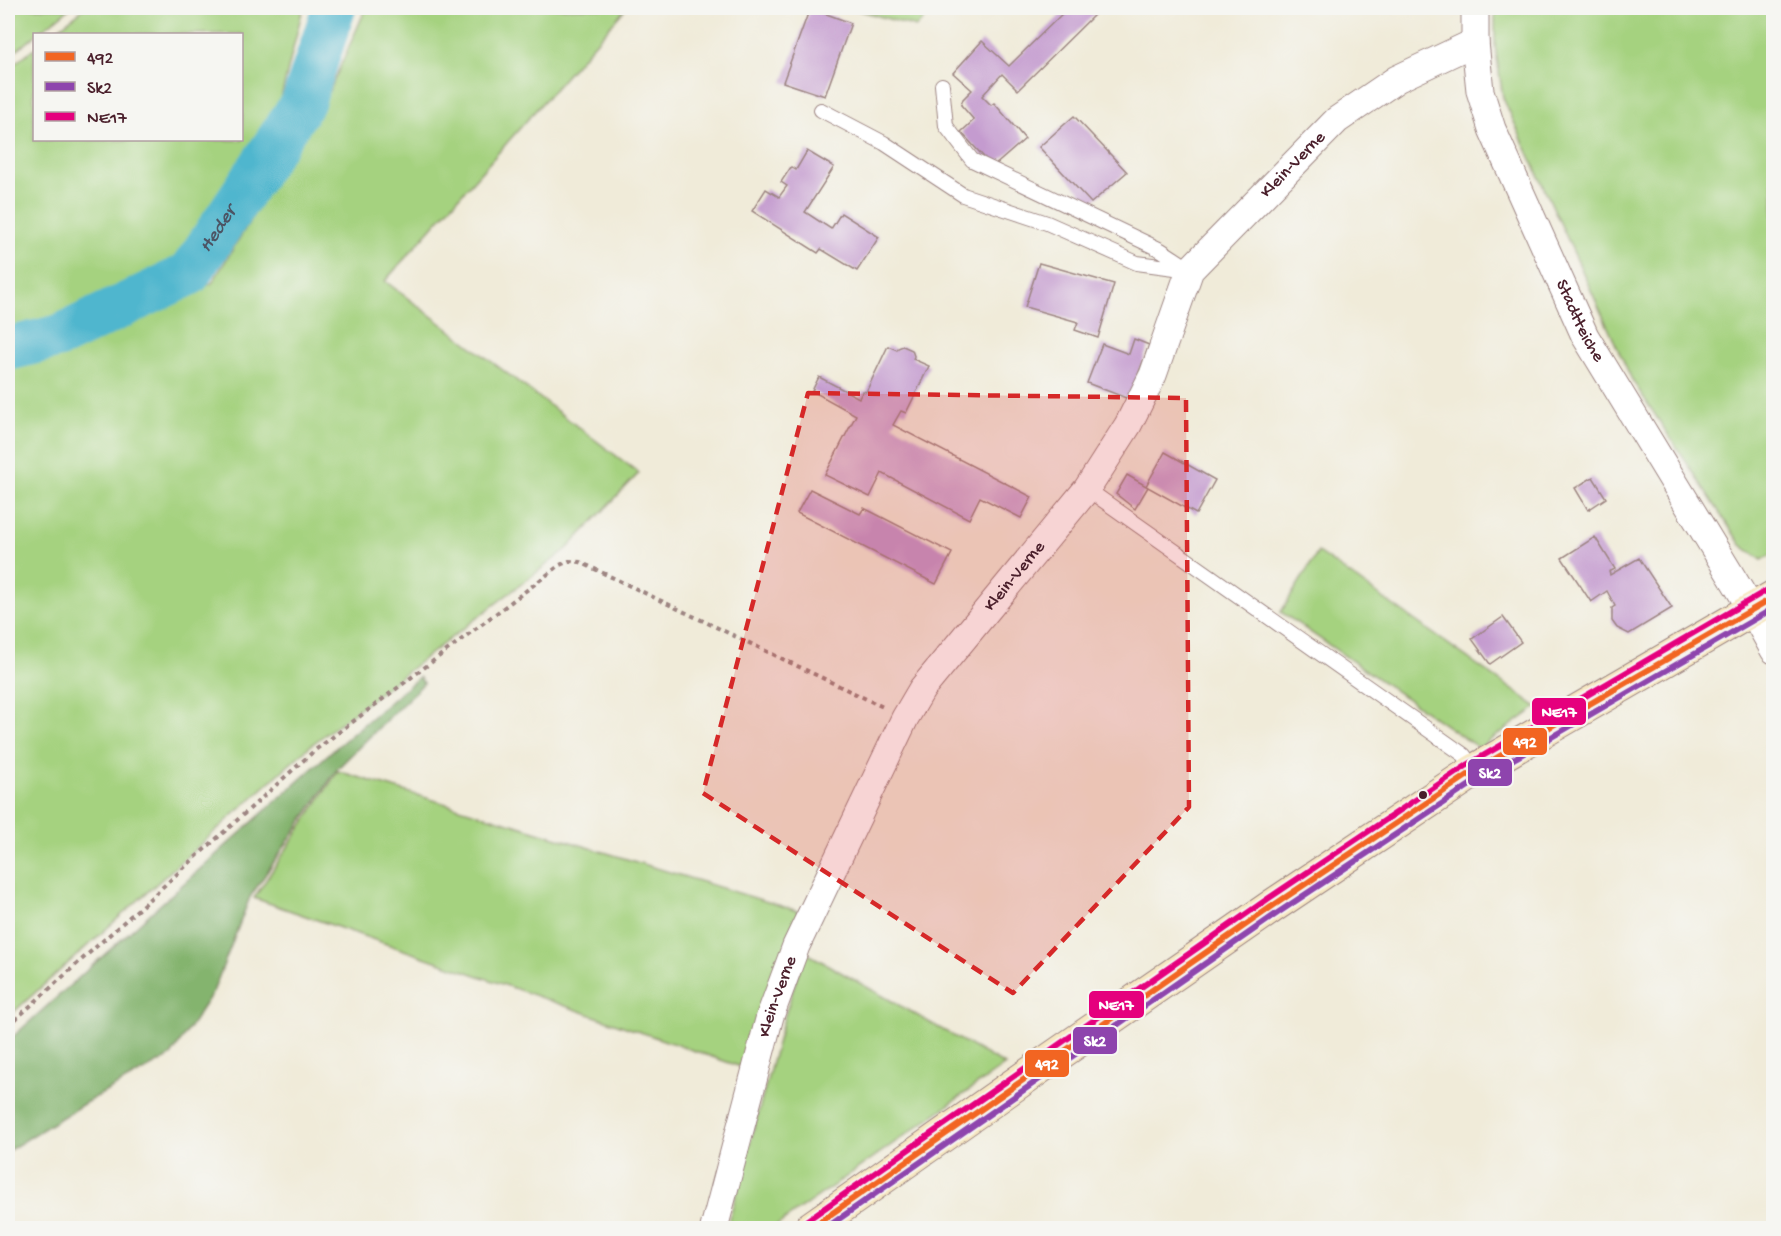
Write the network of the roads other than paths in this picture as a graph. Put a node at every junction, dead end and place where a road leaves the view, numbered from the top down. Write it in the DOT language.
graph roads {
  1 [pos="1475,8"];
  2 [pos="1475,42"];
  3 [pos="942,85"];
  4 [pos="821,110"];
  5 [pos="1190,270"];
  6 [pos="1087,489"];
  7 [pos="1763,604"];
  8 [pos="1773,650"];
  9 [pos="1474,771"];
  10 [pos="714,1228"];
  11 [pos="811,1228"];
  1 -- 2 [label="street, Stadtteiche"];
  2 -- 5 [label="street, Klein-Verne"];
  2 -- 7 [label="street, Stadtteiche"];
  3 -- 5 [label="lane"];
  4 -- 5 [label="lane"];
  5 -- 6 [label="street, Klein-Verne"];
  6 -- 9 [label="lane"];
  6 -- 10 [label="street, Klein-Verne"];
  7 -- 8 [label="street, Stadtteiche"];
  7 -- 9 [label="main road"];
  9 -- 11 [label="main road"];
}
